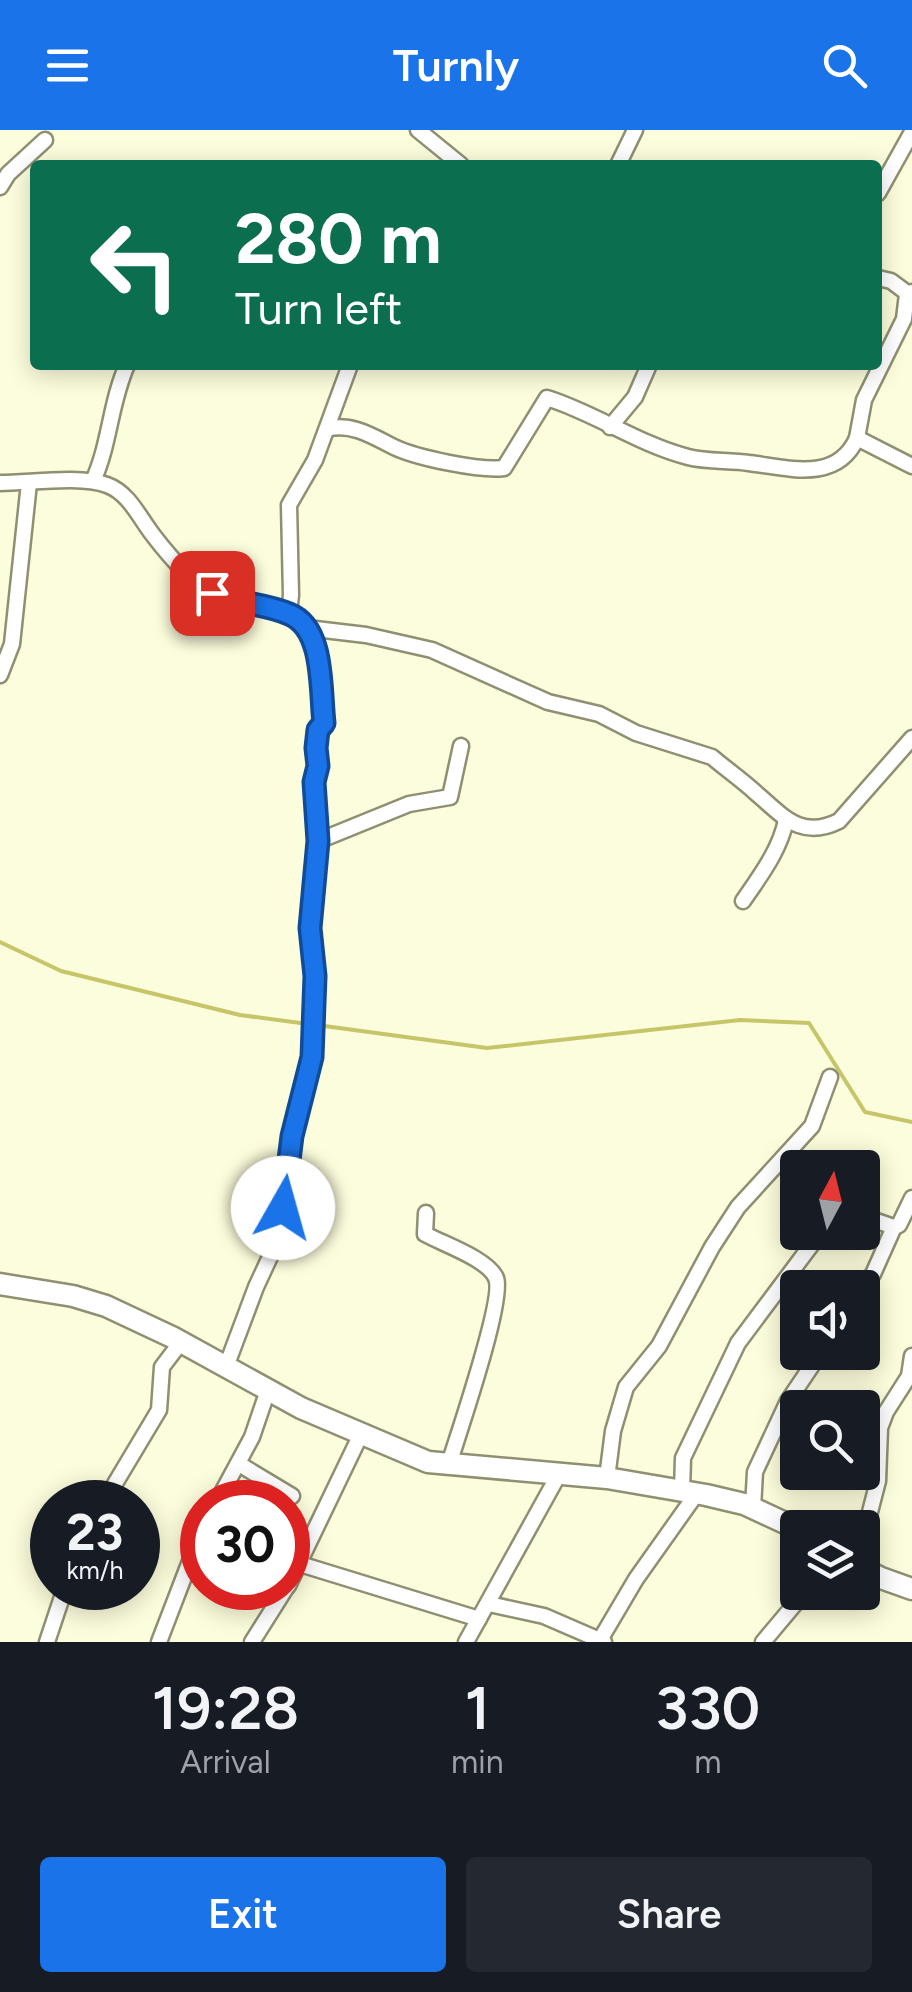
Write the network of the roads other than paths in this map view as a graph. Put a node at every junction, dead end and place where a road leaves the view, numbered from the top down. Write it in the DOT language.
graph roads {
  1 [pos="418,130"];
  2 [pos="635,130"];
  3 [pos="912,132"];
  4 [pos="45,140"];
  5 [pos="454,160"];
  6 [pos="620,160"];
  7 [pos="882,186"];
  8 [pos="0,187"];
  9 [pos="882,279"];
  10 [pos="910,294"];
  11 [pos="882,364"];
  12 [pos="125,370"];
  13 [pos="348,370"];
  14 [pos="647,370"];
  15 [pos="879,370"];
  16 [pos="610,427"];
  17 [pos="327,428"];
  18 [pos="857,438"];
  19 [pos="912,466"];
  20 [pos="92,482"];
  21 [pos="0,483"];
  22 [pos="28,483"];
  23 [pos="288,614"];
  24 [pos="307,628"];
  25 [pos="0,675"];
  26 [pos="912,738"];
  27 [pos="461,746"];
  28 [pos="786,820"];
  29 [pos="318,841"];
  30 [pos="743,901"];
  31 [pos="830,1076"];
  32 [pos="912,1198"];
  33 [pos="426,1213"];
  34 [pos="880,1222"];
  35 [pos="894,1227"];
  36 [pos="808,1250"];
  37 [pos="875,1270"];
  38 [pos="0,1284"];
  39 [pos="181,1342"];
  40 [pos="912,1356"];
  41 [pos="226,1367"];
  42 [pos="808,1370"];
  43 [pos="268,1390"];
  44 [pos="360,1434"];
  45 [pos="239,1464"];
  46 [pos="450,1464"];
  47 [pos="558,1474"];
  48 [pos="607,1478"];
  49 [pos="117,1480"];
  50 [pos="230,1480"];
  51 [pos="266,1480"];
  52 [pos="690,1492"];
  53 [pos="753,1508"];
  54 [pos="871,1510"];
  55 [pos="780,1521"];
  56 [pos="310,1542"];
  57 [pos="310,1567"];
  58 [pos="880,1576"];
  59 [pos="180,1587"];
  60 [pos="912,1589"];
  61 [pos="489,1604"];
  62 [pos="58,1610"];
  63 [pos="272,1610"];
  64 [pos="790,1610"];
  65 [pos="479,1620"];
  66 [pos="602,1641"];
  67 [pos="47,1642"];
  68 [pos="159,1642"];
  69 [pos="252,1642"];
  70 [pos="466,1642"];
  71 [pos="763,1642"];
  1 -- 5 [label="street"];
  2 -- 6 [label="street"];
  3 -- 7 [label="street"];
  4 -- 8 [label="street"];
  9 -- 10 [label="street"];
  10 -- 11 [label="street"];
  12 -- 20 [label="street"];
  13 -- 17 [label="street"];
  14 -- 16 [label="street"];
  15 -- 18 [label="street"];
  16 -- 17 [label="street"];
  16 -- 18 [label="street"];
  17 -- 23 [label="street"];
  18 -- 19 [label="street"];
  20 -- 22 [label="street"];
  20 -- 23 [label="street"];
  21 -- 22 [label="street"];
  22 -- 25 [label="street"];
  23 -- 24 [label="street"];
  24 -- 28 [label="street"];
  24 -- 29 [label="street"];
  26 -- 28 [label="street"];
  27 -- 29 [label="street"];
  28 -- 30 [label="street"];
  29 -- 41 [label="street"];
  31 -- 48 [label="street"];
  32 -- 35 [label="street"];
  33 -- 46 [label="street"];
  34 -- 35 [label="street"];
  35 -- 37 [label="street"];
  36 -- 52 [label="street"];
  38 -- 39 [label="street"];
  39 -- 41 [label="street"];
  39 -- 49 [label="street"];
  40 -- 54 [label="street"];
  41 -- 43 [label="street"];
  42 -- 53 [label="street"];
  43 -- 44 [label="street"];
  43 -- 45 [label="street"];
  44 -- 46 [label="street"];
  44 -- 56 [label="street"];
  45 -- 50 [label="street"];
  45 -- 51 [label="street"];
  46 -- 47 [label="street"];
  47 -- 48 [label="street"];
  47 -- 61 [label="street"];
  48 -- 52 [label="street"];
  52 -- 53 [label="street"];
  52 -- 66 [label="street"];
  53 -- 55 [label="street"];
  57 -- 65 [label="street"];
  58 -- 60 [label="street"];
  59 -- 68 [label="street"];
  61 -- 65 [label="street"];
  61 -- 66 [label="street"];
  62 -- 67 [label="street"];
  63 -- 69 [label="street"];
  64 -- 71 [label="street"];
  65 -- 70 [label="street"];
}
